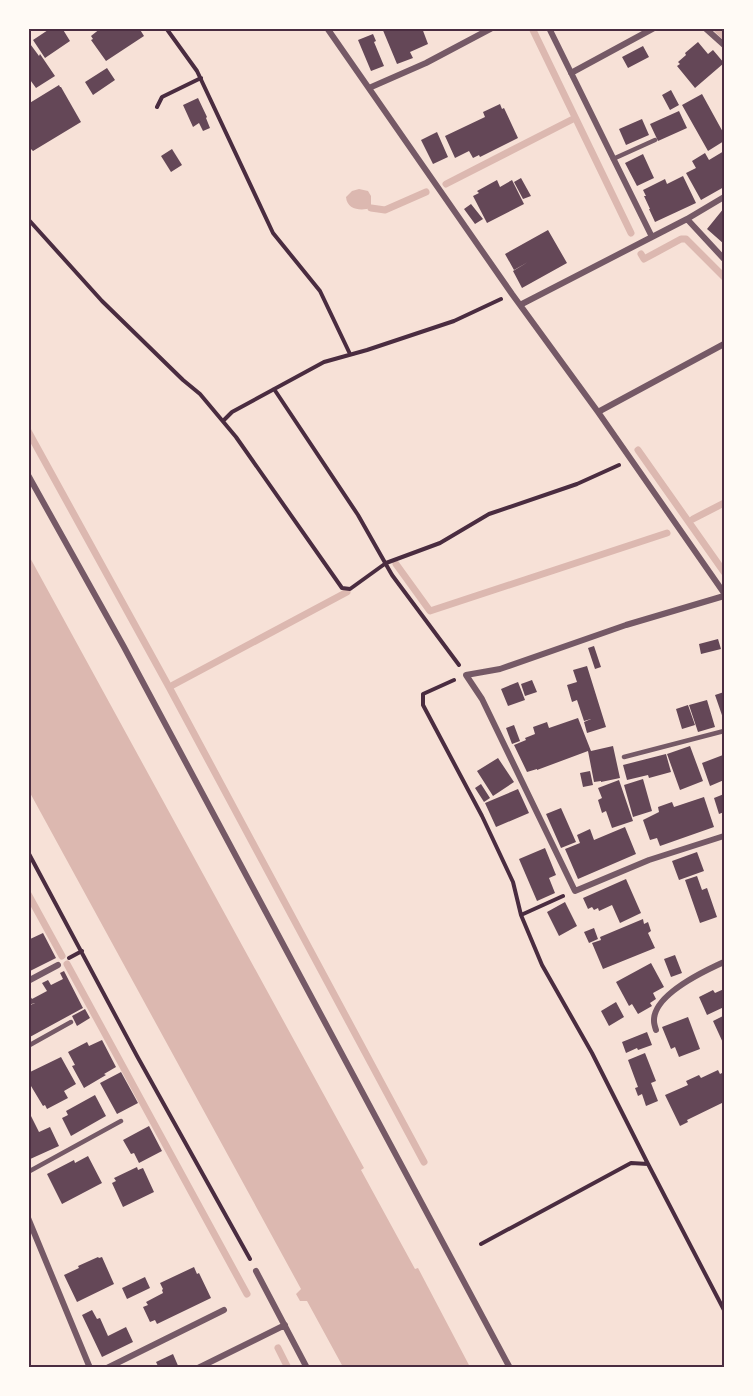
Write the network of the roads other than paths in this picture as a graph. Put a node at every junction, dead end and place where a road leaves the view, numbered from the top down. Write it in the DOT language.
graph roads {
  1 [pos="327,28"];
  2 [pos="492,28"];
  3 [pos="549,28"];
  4 [pos="654,28"];
  5 [pos="705,28"];
  6 [pos="724,45"];
  7 [pos="571,73"];
  8 [pos="369,88"];
  9 [pos="655,140"];
  10 [pos="613,159"];
  11 [pos="724,197"];
  12 [pos="687,219"];
  13 [pos="652,237"];
  14 [pos="724,259"];
  15 [pos="520,305"];
  16 [pos="724,344"];
  17 [pos="598,412"];
  18 [pos="28,475"];
  19 [pos="724,595"];
  20 [pos="724,731"];
  21 [pos="624,757"];
  22 [pos="724,836"];
  23 [pos="724,962"];
  24 [pos="58,965"];
  25 [pos="28,981"];
  26 [pos="70,1022"];
  27 [pos="656,1030"];
  28 [pos="28,1046"];
  29 [pos="121,1121"];
  30 [pos="28,1172"];
  31 [pos="28,1218"];
  32 [pos="256,1270"];
  33 [pos="224,1310"];
  34 [pos="285,1325"];
  35 [pos="90,1368"];
  36 [pos="106,1368"];
  37 [pos="198,1368"];
  38 [pos="307,1368"];
  39 [pos="510,1368"];
  1 -- 8 [label="street"];
  2 -- 8 [label="street"];
  3 -- 7 [label="street"];
  4 -- 7 [label="street"];
  5 -- 6 [label="street"];
  7 -- 10 [label="street"];
  8 -- 15 [label="street"];
  9 -- 10 [label="lane"];
  10 -- 13 [label="street"];
  11 -- 12 [label="street"];
  12 -- 13 [label="street"];
  12 -- 14 [label="street"];
  13 -- 15 [label="street"];
  15 -- 17 [label="street"];
  16 -- 17 [label="street"];
  17 -- 19 [label="street"];
  18 -- 39 [label="street"];
  19 -- 22 [label="street"];
  20 -- 21 [label="lane"];
  23 -- 27 [label="street"];
  24 -- 25 [label="street"];
  26 -- 28 [label="lane"];
  29 -- 30 [label="lane"];
  31 -- 35 [label="street"];
  32 -- 34 [label="street"];
  33 -- 36 [label="street"];
  34 -- 37 [label="street"];
  34 -- 38 [label="street"];
}
